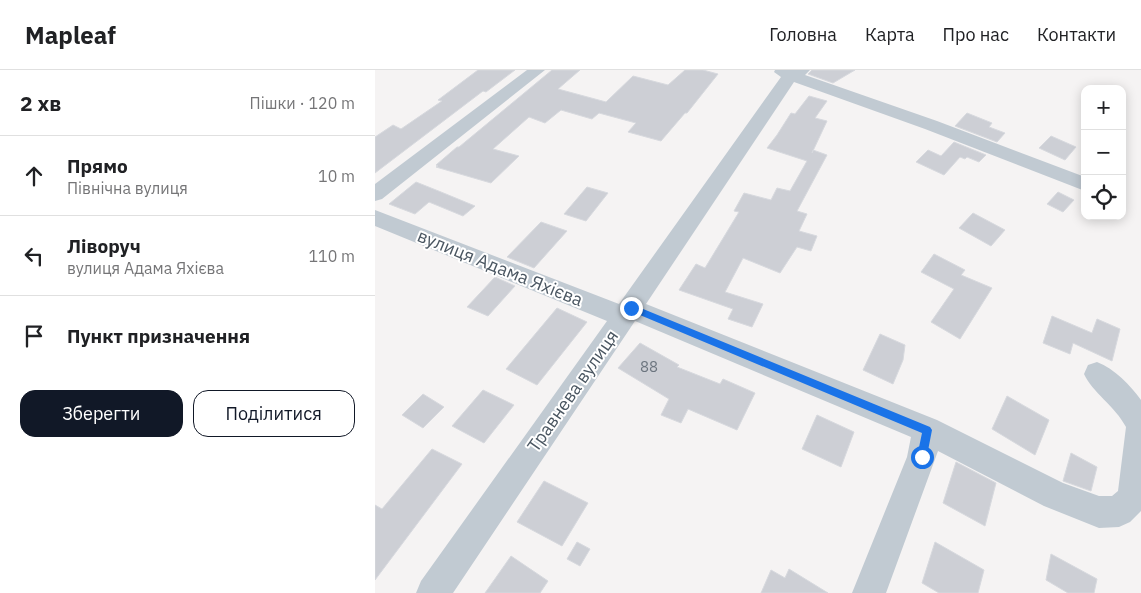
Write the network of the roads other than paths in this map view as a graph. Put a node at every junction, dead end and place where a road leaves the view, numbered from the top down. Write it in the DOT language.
graph roads {
  1 [pos="537,70"];
  2 [pos="790,72"];
  3 [pos="1081,182"];
  4 [pos="375,194"];
  5 [pos="375,218"];
  6 [pos="628,312"];
  7 [pos="1097,374"];
  8 [pos="927,430"];
  9 [pos="433,593"];
  10 [pos="869,593"];
  1 -- 4 [label="street"];
  2 -- 3 [label="street"];
  2 -- 6 [label="street, Травнева вулиця"];
  5 -- 6 [label="street, вулиця Адама Яхієва"];
  6 -- 8 [label="street, вулиця Адама Яхієва"];
  6 -- 9 [label="street, Травнева вулиця"];
  7 -- 8 [label="street, вулиця Адама Яхієва"];
  8 -- 10 [label="street"];
}
